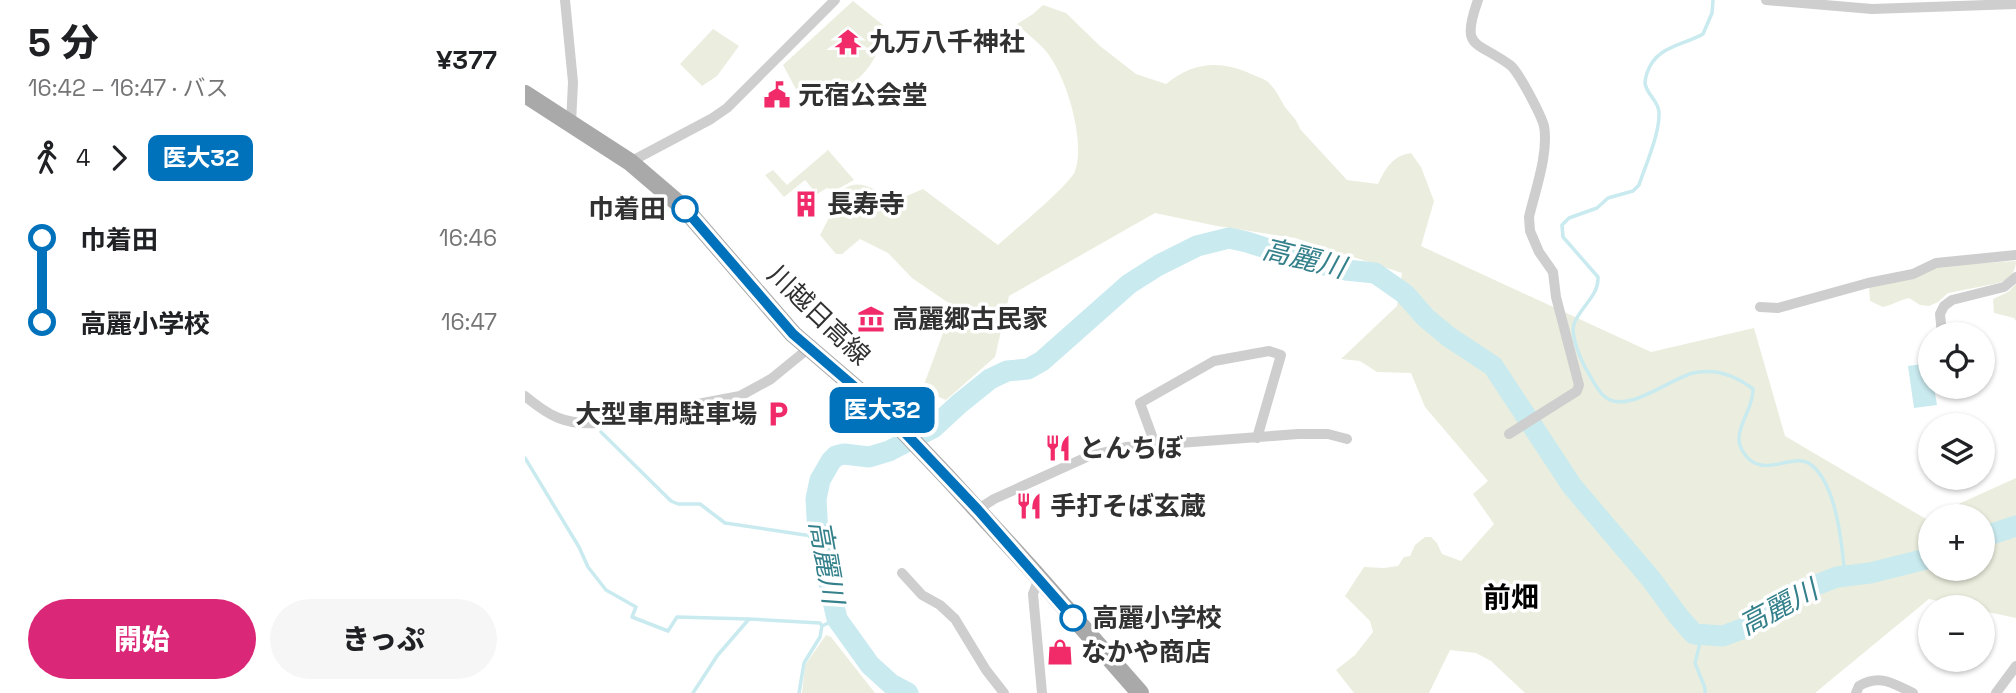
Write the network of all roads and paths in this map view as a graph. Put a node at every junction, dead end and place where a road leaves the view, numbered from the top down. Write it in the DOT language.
graph roads {
  1 [pos="565,0"];
  2 [pos="835,0"];
  3 [pos="1478,0"];
  4 [pos="1772,0"];
  5 [pos="1863,0"];
  6 [pos="2016,4"];
  7 [pos="1872,9"];
  8 [pos="525,94"];
  9 [pos="571,124"];
  10 [pos="630,162"];
  11 [pos="2016,256"];
  12 [pos="2016,277"];
  13 [pos="1760,307"];
  14 [pos="1941,322"];
  15 [pos="809,348"];
  16 [pos="525,396"];
  17 [pos="1509,434"];
  18 [pos="1258,438"];
  19 [pos="1347,439"];
  20 [pos="1155,444"];
  21 [pos="978,510"];
  22 [pos="902,573"];
  23 [pos="1039,578"];
  24 [pos="2016,666"];
  25 [pos="1005,693"];
  26 [pos="1042,693"];
  27 [pos="1140,693"];
  28 [pos="1856,693"];
  29 [pos="1913,693"];
  30 [pos="1996,693"];
  1 -- 9 [label="street"];
  2 -- 10 [label="street"];
  3 -- 17 [label="street"];
  4 -- 7 [label="street"];
  5 -- 7 [label="street"];
  6 -- 7 [label="street"];
  8 -- 9 [label="main road, 川越日高線"];
  9 -- 10 [label="main road, 川越日高線"];
  10 -- 15 [label="main road, 川越日高線"];
  11 -- 13 [label="street"];
  12 -- 14 [label="street"];
  15 -- 16 [label="street"];
  15 -- 21 [label="main road, 川越日高線"];
  18 -- 19 [label="street"];
  18 -- 20 [label="street"];
  18 -- 20 [label="street"];
  20 -- 21 [label="street"];
  21 -- 23 [label="main road, 川越日高線"];
  22 -- 25 [label="street"];
  23 -- 26 [label="street"];
  23 -- 27 [label="main road, 川越日高線"];
  24 -- 30 [label="street"];
  28 -- 29 [label="street"];
}
